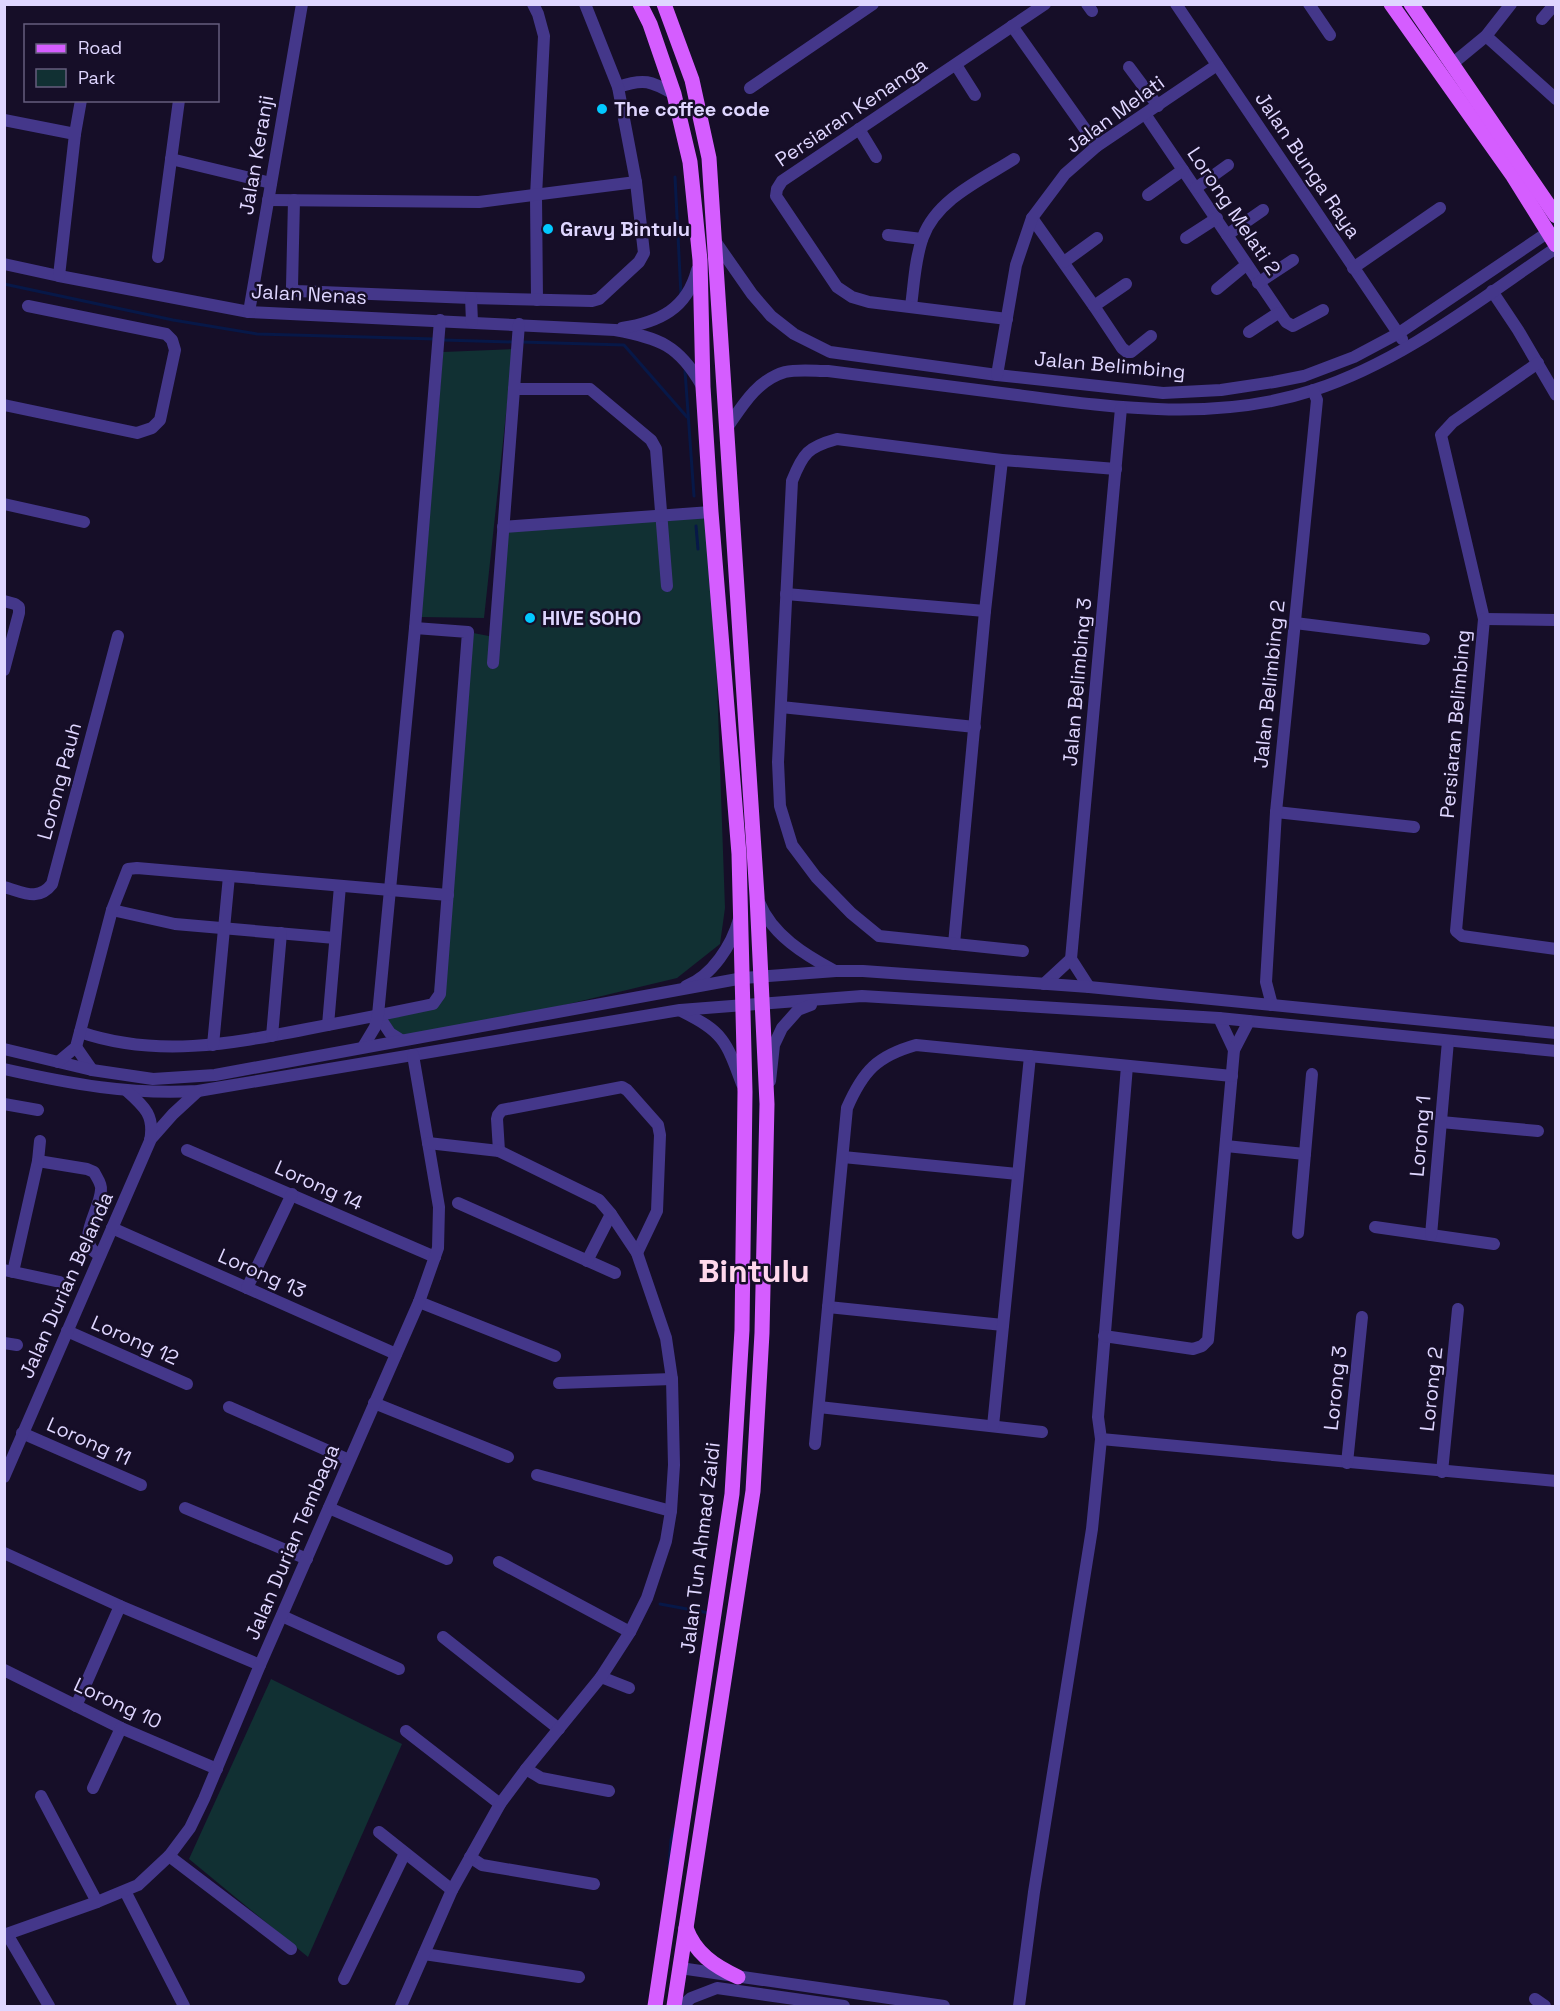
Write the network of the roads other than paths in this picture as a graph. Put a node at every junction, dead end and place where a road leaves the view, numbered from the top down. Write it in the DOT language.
graph roads {
  1 [pos="302,4"];
  2 [pos="532,4"];
  3 [pos="585,4"];
  4 [pos="640,4"];
  5 [pos="664,4"];
  6 [pos="873,4"];
  7 [pos="1045,4"];
  8 [pos="1176,4"];
  9 [pos="1309,4"];
  10 [pos="1391,4"];
  11 [pos="1411,4"];
  12 [pos="1511,4"];
  13 [pos="1555,4"];
  14 [pos="857,9"];
  15 [pos="1542,19"];
  16 [pos="1012,26"];
  17 [pos="1330,34"];
  18 [pos="1486,36"];
  19 [pos="1452,64"];
  20 [pos="956,65"];
  21 [pos="1217,65"];
  22 [pos="1129,68"];
  23 [pos="618,87"];
  24 [pos="750,88"];
  25 [pos="674,94"];
  26 [pos="975,95"];
  27 [pos="1556,99"];
  28 [pos="81,102"];
  29 [pos="179,102"];
  30 [pos="1158,106"];
  31 [pos="1145,114"];
  32 [pos="4,120"];
  33 [pos="859,129"];
  34 [pos="75,134"];
  35 [pos="1097,146"];
  36 [pos="876,157"];
  37 [pos="171,159"];
  38 [pos="1014,159"];
  39 [pos="1228,165"];
  40 [pos="1183,170"];
  41 [pos="636,182"];
  42 [pos="271,183"];
  43 [pos="1196,188"];
  44 [pos="1148,195"];
  45 [pos="536,196"];
  46 [pos="268,200"];
  47 [pos="294,200"];
  48 [pos="1440,208"];
  49 [pos="1554,209"];
  50 [pos="1263,210"];
  51 [pos="1032,218"];
  52 [pos="1217,218"];
  53 [pos="888,235"];
  54 [pos="1227,235"];
  55 [pos="1097,238"];
  56 [pos="1186,238"];
  57 [pos="922,239"];
  58 [pos="715,242"];
  59 [pos="1553,242"];
  60 [pos="158,256"];
  61 [pos="700,260"];
  62 [pos="1293,260"];
  63 [pos="1064,262"];
  64 [pos="4,264"];
  65 [pos="1246,265"];
  66 [pos="1353,268"];
  67 [pos="59,276"];
  68 [pos="1258,283"];
  69 [pos="1126,284"];
  70 [pos="1217,289"];
  71 [pos="1492,291"];
  72 [pos="316,293"];
  73 [pos="471,298"];
  74 [pos="537,300"];
  75 [pos="28,306"];
  76 [pos="911,306"];
  77 [pos="1094,306"];
  78 [pos="1323,310"];
  79 [pos="249,312"];
  80 [pos="1278,313"];
  81 [pos="315,315"];
  82 [pos="1007,319"];
  83 [pos="472,322"];
  84 [pos="439,326"];
  85 [pos="615,330"];
  86 [pos="519,331"];
  87 [pos="1249,332"];
  88 [pos="1399,333"];
  89 [pos="1151,336"];
  90 [pos="1408,348"];
  91 [pos="1538,363"];
  92 [pos="997,375"];
  93 [pos="703,387"];
  94 [pos="514,389"];
  95 [pos="1313,390"];
  96 [pos="1556,395"];
  97 [pos="4,405"];
  98 [pos="1121,408"];
  99 [pos="727,428"];
  100 [pos="1002,460"];
  101 [pos="1116,469"];
  102 [pos="4,504"];
  103 [pos="711,512"];
  104 [pos="662,516"];
  105 [pos="84,522"];
  106 [pos="503,527"];
  107 [pos="667,586"];
  108 [pos="786,594"];
  109 [pos="4,601"];
  110 [pos="985,611"];
  111 [pos="1484,619"];
  112 [pos="1556,620"];
  113 [pos="1295,623"];
  114 [pos="415,628"];
  115 [pos="118,636"];
  116 [pos="1424,639"];
  117 [pos="493,663"];
  118 [pos="4,670"];
  119 [pos="781,707"];
  120 [pos="975,727"];
  121 [pos="1276,812"];
  122 [pos="1414,827"];
  123 [pos="229,876"];
  124 [pos="340,886"];
  125 [pos="4,887"];
  126 [pos="390,890"];
  127 [pos="448,895"];
  128 [pos="756,896"];
  129 [pos="742,907"];
  130 [pos="112,910"];
  131 [pos="224,928"];
  132 [pos="281,933"];
  133 [pos="335,938"];
  134 [pos="954,944"];
  135 [pos="1556,949"];
  136 [pos="1023,951"];
  137 [pos="1071,959"];
  138 [pos="836,971"];
  139 [pos="760,975"];
  140 [pos="743,978"];
  141 [pos="1266,982"];
  142 [pos="1044,984"];
  143 [pos="1089,987"];
  144 [pos="668,991"];
  145 [pos="830,999"];
  146 [pos="1249,1003"];
  147 [pos="762,1005"];
  148 [pos="1272,1005"];
  149 [pos="743,1007"];
  150 [pos="680,1010"];
  151 [pos="378,1015"];
  152 [pos="1219,1018"];
  153 [pos="1249,1021"];
  154 [pos="328,1025"];
  155 [pos="80,1032"];
  156 [pos="1556,1033"];
  157 [pos="272,1036"];
  158 [pos="401,1041"];
  159 [pos="1448,1041"];
  160 [pos="213,1045"];
  161 [pos="76,1047"];
  162 [pos="363,1047"];
  163 [pos="4,1049"];
  164 [pos="1234,1050"];
  165 [pos="1556,1051"];
  166 [pos="413,1055"];
  167 [pos="1030,1056"];
  168 [pos="58,1062"];
  169 [pos="1126,1066"];
  170 [pos="4,1069"];
  171 [pos="92,1070"];
  172 [pos="1312,1074"];
  173 [pos="1232,1076"];
  174 [pos="128,1091"];
  175 [pos="198,1091"];
  176 [pos="745,1092"];
  177 [pos="4,1104"];
  178 [pos="767,1104"];
  179 [pos="38,1110"];
  180 [pos="1441,1122"];
  181 [pos="1538,1131"];
  182 [pos="40,1141"];
  183 [pos="150,1141"];
  184 [pos="428,1143"];
  185 [pos="1226,1146"];
  186 [pos="187,1150"];
  187 [pos="499,1151"];
  188 [pos="1305,1154"];
  189 [pos="843,1156"];
  190 [pos="38,1161"];
  191 [pos="1018,1174"];
  192 [pos="292,1194"];
  193 [pos="458,1203"];
  194 [pos="611,1214"];
  195 [pos="1376,1227"];
  196 [pos="112,1228"];
  197 [pos="1298,1233"];
  198 [pos="1431,1235"];
  199 [pos="1494,1244"];
  200 [pos="637,1253"];
  201 [pos="100,1256"];
  202 [pos="435,1257"];
  203 [pos="586,1261"];
  204 [pos="9,1271"];
  205 [pos="615,1273"];
  206 [pos="60,1282"];
  207 [pos="247,1288"];
  208 [pos="419,1302"];
  209 [pos="828,1307"];
  210 [pos="1458,1310"];
  211 [pos="1362,1317"];
  212 [pos="1003,1325"];
  213 [pos="67,1331"];
  214 [pos="1104,1336"];
  215 [pos="396,1354"];
  216 [pos="555,1356"];
  217 [pos="672,1379"];
  218 [pos="559,1383"];
  219 [pos="187,1384"];
  220 [pos="374,1403"];
  221 [pos="229,1407"];
  222 [pos="819,1407"];
  223 [pos="993,1426"];
  224 [pos="1042,1432"];
  225 [pos="22,1433"];
  226 [pos="1101,1439"];
  227 [pos="815,1444"];
  228 [pos="508,1456"];
  229 [pos="349,1460"];
  230 [pos="1347,1462"];
  231 [pos="1442,1472"];
  232 [pos="537,1474"];
  233 [pos="4,1477"];
  234 [pos="1556,1481"];
  235 [pos="141,1485"];
  236 [pos="185,1508"];
  237 [pos="328,1508"];
  238 [pos="671,1511"];
  239 [pos="4,1553"];
  240 [pos="307,1559"];
  241 [pos="447,1559"];
  242 [pos="499,1562"];
  243 [pos="120,1606"];
  244 [pos="282,1616"];
  245 [pos="630,1632"];
  246 [pos="443,1637"];
  247 [pos="260,1665"];
  248 [pos="399,1669"];
  249 [pos="4,1670"];
  250 [pos="601,1677"];
  251 [pos="629,1688"];
  252 [pos="76,1706"];
  253 [pos="121,1728"];
  254 [pos="559,1729"];
  255 [pos="406,1731"];
  256 [pos="217,1769"];
  257 [pos="526,1769"];
  258 [pos="93,1788"];
  259 [pos="609,1791"];
  260 [pos="41,1796"];
  261 [pos="500,1804"];
  262 [pos="379,1832"];
  263 [pos="405,1852"];
  264 [pos="169,1856"];
  265 [pos="470,1857"];
  266 [pos="594,1884"];
  267 [pos="452,1890"];
  268 [pos="125,1891"];
  269 [pos="97,1902"];
  270 [pos="686,1928"];
  271 [pos="6,1934"];
  272 [pos="291,1949"];
  273 [pos="424,1954"];
  274 [pos="680,1968"];
  275 [pos="579,1977"];
  276 [pos="738,1977"];
  277 [pos="344,1979"];
  278 [pos="850,1994"];
  279 [pos="655,2005"];
  280 [pos="49,2007"];
  281 [pos="183,2007"];
  282 [pos="401,2007"];
  283 [pos="674,2007"];
  284 [pos="681,2007"];
  285 [pos="844,2007"];
  286 [pos="889,2007"];
  287 [pos="944,2007"];
  288 [pos="1019,2007"];
  289 [pos="1537,2007"];
  290 [pos="1545,2007"];
  1 -- 42 [label="street, Jalan Keranji"];
  2 -- 45 [label="street"];
  3 -- 23 [label="street"];
  4 -- 25 [label="main road, Jalan Tun Ahmad Zaidi"];
  5 -- 58 [label="main road, Jalan Tun Ahmad Zaidi"];
  6 -- 14 [label="street"];
  7 -- 16 [label="street, Persiaran Kenanga"];
  8 -- 21 [label="street, Jalan Bunga Raya"];
  9 -- 17 [label="street"];
  10 -- 59 [label="main road"];
  11 -- 19 [label="main road"];
  12 -- 18 [label="street"];
  13 -- 15 [label="street"];
  14 -- 24 [label="street"];
  16 -- 20 [label="street, Persiaran Kenanga"];
  16 -- 35 [label="street"];
  18 -- 19 [label="street"];
  18 -- 27 [label="street"];
  19 -- 49 [label="main road"];
  20 -- 26 [label="street"];
  20 -- 33 [label="street, Persiaran Kenanga"];
  21 -- 30 [label="street, Jalan Melati"];
  21 -- 66 [label="street, Jalan Bunga Raya"];
  22 -- 30 [label="street"];
  23 -- 25 [label="street"];
  23 -- 41 [label="street"];
  25 -- 61 [label="main road, Jalan Tun Ahmad Zaidi"];
  28 -- 34 [label="street"];
  29 -- 37 [label="street"];
  30 -- 31 [label="street, Jalan Melati"];
  31 -- 35 [label="street, Jalan Melati"];
  31 -- 40 [label="street, Lorong Melati 2"];
  32 -- 34 [label="street"];
  33 -- 36 [label="street"];
  33 -- 76 [label="street, Persiaran Kenanga"];
  34 -- 67 [label="street"];
  35 -- 51 [label="street, Jalan Melati"];
  37 -- 42 [label="street"];
  37 -- 60 [label="street"];
  38 -- 57 [label="street"];
  39 -- 43 [label="street"];
  40 -- 43 [label="street, Lorong Melati 2"];
  40 -- 44 [label="street"];
  41 -- 45 [label="street"];
  41 -- 74 [label="street"];
  42 -- 46 [label="street, Jalan Keranji"];
  43 -- 52 [label="street, Lorong Melati 2"];
  45 -- 47 [label="street"];
  45 -- 74 [label="street"];
  46 -- 47 [label="street"];
  46 -- 79 [label="street, Jalan Keranji"];
  47 -- 72 [label="street"];
  48 -- 66 [label="street"];
  50 -- 54 [label="street"];
  51 -- 63 [label="street"];
  51 -- 82 [label="street, Jalan Melati"];
  52 -- 54 [label="street, Lorong Melati 2"];
  52 -- 56 [label="street"];
  53 -- 57 [label="street"];
  54 -- 65 [label="street, Lorong Melati 2"];
  55 -- 63 [label="street"];
  57 -- 76 [label="street"];
  58 -- 92 [label="street, Jalan Belimbing"];
  58 -- 99 [label="main road, Jalan Tun Ahmad Zaidi"];
  59 -- 71 [label="street, Jalan Belimbing"];
  59 -- 88 [label="street, Jalan Belimbing"];
  61 -- 85 [label="street, Jalan Nenas"];
  61 -- 93 [label="main road, Jalan Tun Ahmad Zaidi"];
  62 -- 68 [label="street"];
  63 -- 77 [label="street"];
  64 -- 67 [label="street, Jalan Nenas"];
  65 -- 68 [label="street, Lorong Melati 2"];
  65 -- 70 [label="street"];
  66 -- 88 [label="street, Jalan Bunga Raya"];
  67 -- 79 [label="street, Jalan Nenas"];
  68 -- 80 [label="street, Lorong Melati 2"];
  69 -- 77 [label="street"];
  71 -- 90 [label="street, Jalan Belimbing"];
  71 -- 91 [label="street"];
  72 -- 73 [label="street"];
  72 -- 81 [label="street"];
  73 -- 74 [label="street"];
  73 -- 83 [label="street"];
  75 -- 97 [label="street"];
  76 -- 82 [label="street, Persiaran Kenanga"];
  77 -- 89 [label="street"];
  78 -- 80 [label="street, Lorong Melati 2"];
  79 -- 81 [label="street, Jalan Nenas"];
  80 -- 87 [label="street"];
  81 -- 84 [label="street, Jalan Nenas"];
  82 -- 92 [label="street, Jalan Melati"];
  83 -- 84 [label="street, Jalan Nenas"];
  83 -- 86 [label="street, Jalan Nenas"];
  84 -- 114 [label="street"];
  85 -- 86 [label="street, Jalan Nenas"];
  85 -- 93 [label="street, Jalan Nenas"];
  86 -- 94 [label="street"];
  88 -- 90 [label="street, Jalan Bunga Raya"];
  88 -- 92 [label="street, Jalan Belimbing"];
  90 -- 95 [label="street, Jalan Belimbing"];
  91 -- 96 [label="street"];
  91 -- 111 [label="street, Persiaran Belimbing"];
  93 -- 103 [label="main road, Jalan Tun Ahmad Zaidi"];
  94 -- 104 [label="street"];
  94 -- 106 [label="street"];
  95 -- 98 [label="street, Jalan Belimbing"];
  95 -- 113 [label="street, Jalan Belimbing 2"];
  98 -- 99 [label="street, Jalan Belimbing"];
  98 -- 101 [label="street, Jalan Belimbing 3"];
  99 -- 128 [label="main road, Jalan Tun Ahmad Zaidi"];
  100 -- 101 [label="street"];
  100 -- 108 [label="street"];
  100 -- 110 [label="street"];
  101 -- 137 [label="street, Jalan Belimbing 3"];
  102 -- 105 [label="street"];
  103 -- 104 [label="street"];
  103 -- 129 [label="main road, Jalan Tun Ahmad Zaidi"];
  104 -- 106 [label="street"];
  104 -- 107 [label="street"];
  106 -- 117 [label="street"];
  108 -- 110 [label="street"];
  108 -- 119 [label="street"];
  109 -- 118 [label="street"];
  110 -- 120 [label="street"];
  111 -- 112 [label="street"];
  111 -- 135 [label="street, Persiaran Belimbing"];
  113 -- 116 [label="street"];
  113 -- 121 [label="street, Jalan Belimbing 2"];
  114 -- 126 [label="street"];
  114 -- 127 [label="street"];
  115 -- 125 [label="street, Lorong Pauh"];
  119 -- 120 [label="street"];
  119 -- 134 [label="street"];
  120 -- 134 [label="street"];
  121 -- 122 [label="street"];
  121 -- 141 [label="street, Jalan Belimbing 2"];
  123 -- 124 [label="street"];
  123 -- 130 [label="street"];
  123 -- 131 [label="street"];
  124 -- 126 [label="street"];
  124 -- 133 [label="street"];
  126 -- 127 [label="street"];
  126 -- 151 [label="street"];
  127 -- 151 [label="street"];
  128 -- 138 [label="street"];
  128 -- 139 [label="main road, Jalan Tun Ahmad Zaidi"];
  129 -- 140 [label="main road, Jalan Tun Ahmad Zaidi"];
  129 -- 144 [label="street"];
  130 -- 131 [label="street"];
  130 -- 155 [label="street"];
  131 -- 132 [label="street"];
  131 -- 160 [label="street"];
  132 -- 133 [label="street"];
  132 -- 157 [label="street"];
  133 -- 154 [label="street"];
  134 -- 136 [label="street"];
  137 -- 142 [label="street"];
  137 -- 143 [label="street"];
  138 -- 139 [label="street"];
  138 -- 142 [label="street"];
  139 -- 140 [label="street"];
  139 -- 147 [label="main road, Jalan Tun Ahmad Zaidi"];
  140 -- 144 [label="street"];
  140 -- 149 [label="main road, Jalan Tun Ahmad Zaidi"];
  141 -- 146 [label="street"];
  141 -- 148 [label="street, Jalan Belimbing 2"];
  142 -- 143 [label="street"];
  143 -- 146 [label="street"];
  144 -- 158 [label="street"];
  145 -- 147 [label="street"];
  145 -- 152 [label="street"];
  145 -- 178 [label="street"];
  146 -- 148 [label="street"];
  147 -- 149 [label="street"];
  147 -- 178 [label="main road, Jalan Tun Ahmad Zaidi"];
  148 -- 156 [label="street"];
  149 -- 150 [label="street"];
  149 -- 176 [label="main road, Jalan Tun Ahmad Zaidi"];
  150 -- 166 [label="street"];
  150 -- 176 [label="street"];
  151 -- 154 [label="street"];
  151 -- 158 [label="street"];
  151 -- 162 [label="street"];
  152 -- 153 [label="street"];
  152 -- 164 [label="street"];
  153 -- 159 [label="street"];
  153 -- 164 [label="street"];
  154 -- 157 [label="street"];
  155 -- 160 [label="street"];
  155 -- 161 [label="street"];
  157 -- 160 [label="street"];
  158 -- 162 [label="street"];
  159 -- 165 [label="street"];
  159 -- 180 [label="street, Lorong 1"];
  161 -- 168 [label="street"];
  161 -- 171 [label="street"];
  162 -- 171 [label="street"];
  163 -- 168 [label="street"];
  164 -- 173 [label="street"];
  166 -- 175 [label="street"];
  166 -- 184 [label="street, Jalan Durian Tembaga"];
  167 -- 169 [label="street"];
  167 -- 189 [label="street"];
  167 -- 191 [label="street"];
  168 -- 171 [label="street"];
  169 -- 173 [label="street"];
  169 -- 214 [label="street"];
  170 -- 174 [label="street"];
  172 -- 188 [label="street"];
  173 -- 185 [label="street"];
  174 -- 175 [label="street"];
  174 -- 183 [label="street"];
  175 -- 183 [label="street"];
  176 -- 279 [label="main road, Jalan Tun Ahmad Zaidi"];
  177 -- 179 [label="street"];
  178 -- 270 [label="main road, Jalan Tun Ahmad Zaidi"];
  180 -- 181 [label="street"];
  180 -- 198 [label="street, Lorong 1"];
  182 -- 190 [label="street"];
  183 -- 196 [label="street, Jalan Durian Belanda"];
  184 -- 187 [label="street"];
  184 -- 202 [label="street, Jalan Durian Tembaga"];
  185 -- 188 [label="street"];
  185 -- 214 [label="street"];
  186 -- 192 [label="street, Lorong 14"];
  187 -- 194 [label="street"];
  187 -- 200 [label="street"];
  188 -- 197 [label="street"];
  189 -- 191 [label="street"];
  189 -- 209 [label="street"];
  190 -- 201 [label="street"];
  190 -- 204 [label="street"];
  191 -- 212 [label="street"];
  192 -- 202 [label="street, Lorong 14"];
  192 -- 207 [label="street"];
  193 -- 203 [label="street"];
  194 -- 200 [label="street"];
  194 -- 203 [label="street"];
  195 -- 198 [label="street"];
  196 -- 201 [label="street, Jalan Durian Belanda"];
  196 -- 207 [label="street, Lorong 13"];
  198 -- 199 [label="street"];
  200 -- 217 [label="street"];
  201 -- 213 [label="street, Jalan Durian Belanda"];
  202 -- 208 [label="street, Jalan Durian Tembaga"];
  203 -- 205 [label="street"];
  204 -- 206 [label="street"];
  207 -- 215 [label="street, Lorong 13"];
  208 -- 215 [label="street, Jalan Durian Tembaga"];
  208 -- 216 [label="street"];
  209 -- 212 [label="street"];
  209 -- 222 [label="street"];
  210 -- 231 [label="street, Lorong 2"];
  211 -- 230 [label="street, Lorong 3"];
  212 -- 223 [label="street"];
  213 -- 219 [label="street, Lorong 12"];
  213 -- 225 [label="street, Jalan Durian Belanda"];
  214 -- 226 [label="street"];
  215 -- 220 [label="street, Jalan Durian Tembaga"];
  217 -- 218 [label="street"];
  217 -- 238 [label="street"];
  220 -- 228 [label="street"];
  220 -- 229 [label="street, Jalan Durian Tembaga"];
  221 -- 229 [label="street"];
  222 -- 223 [label="street"];
  222 -- 227 [label="street"];
  223 -- 224 [label="street"];
  225 -- 233 [label="street, Jalan Durian Belanda"];
  225 -- 235 [label="street, Lorong 11"];
  226 -- 230 [label="street"];
  226 -- 288 [label="street"];
  229 -- 237 [label="street, Jalan Durian Tembaga"];
  230 -- 231 [label="street"];
  231 -- 234 [label="street"];
  232 -- 238 [label="street"];
  236 -- 240 [label="street"];
  237 -- 240 [label="street, Jalan Durian Tembaga"];
  237 -- 241 [label="street"];
  238 -- 245 [label="street"];
  239 -- 243 [label="street"];
  240 -- 244 [label="street, Jalan Durian Tembaga"];
  242 -- 245 [label="street"];
  243 -- 247 [label="street"];
  243 -- 252 [label="street"];
  244 -- 247 [label="street, Jalan Durian Tembaga"];
  244 -- 248 [label="street"];
  245 -- 250 [label="street"];
  246 -- 254 [label="street"];
  247 -- 256 [label="street, Jalan Durian Tembaga"];
  249 -- 252 [label="street, Lorong 10"];
  250 -- 251 [label="street"];
  250 -- 254 [label="street"];
  252 -- 253 [label="street, Lorong 10"];
  253 -- 256 [label="street, Lorong 10"];
  253 -- 258 [label="street"];
  254 -- 257 [label="street"];
  255 -- 261 [label="street"];
  256 -- 264 [label="street, Jalan Durian Tembaga"];
  257 -- 259 [label="street"];
  257 -- 261 [label="street"];
  260 -- 269 [label="street"];
  261 -- 265 [label="street"];
  262 -- 263 [label="street"];
  263 -- 267 [label="street"];
  263 -- 277 [label="street"];
  264 -- 268 [label="street, Jalan Durian Tembaga"];
  264 -- 272 [label="street"];
  265 -- 266 [label="street"];
  265 -- 267 [label="street"];
  267 -- 273 [label="street"];
  268 -- 269 [label="street, Jalan Durian Tembaga"];
  268 -- 281 [label="street"];
  269 -- 271 [label="street, Jalan Durian Tembaga"];
  270 -- 274 [label="main road, Jalan Tun Ahmad Zaidi"];
  270 -- 276 [label="main road"];
  271 -- 280 [label="street"];
  273 -- 275 [label="street"];
  273 -- 282 [label="street"];
  274 -- 276 [label="street"];
  274 -- 283 [label="main road, Jalan Tun Ahmad Zaidi"];
  276 -- 278 [label="street"];
  278 -- 286 [label="street"];
  278 -- 287 [label="street"];
  284 -- 285 [label="street"];
  289 -- 290 [label="street"];
}
